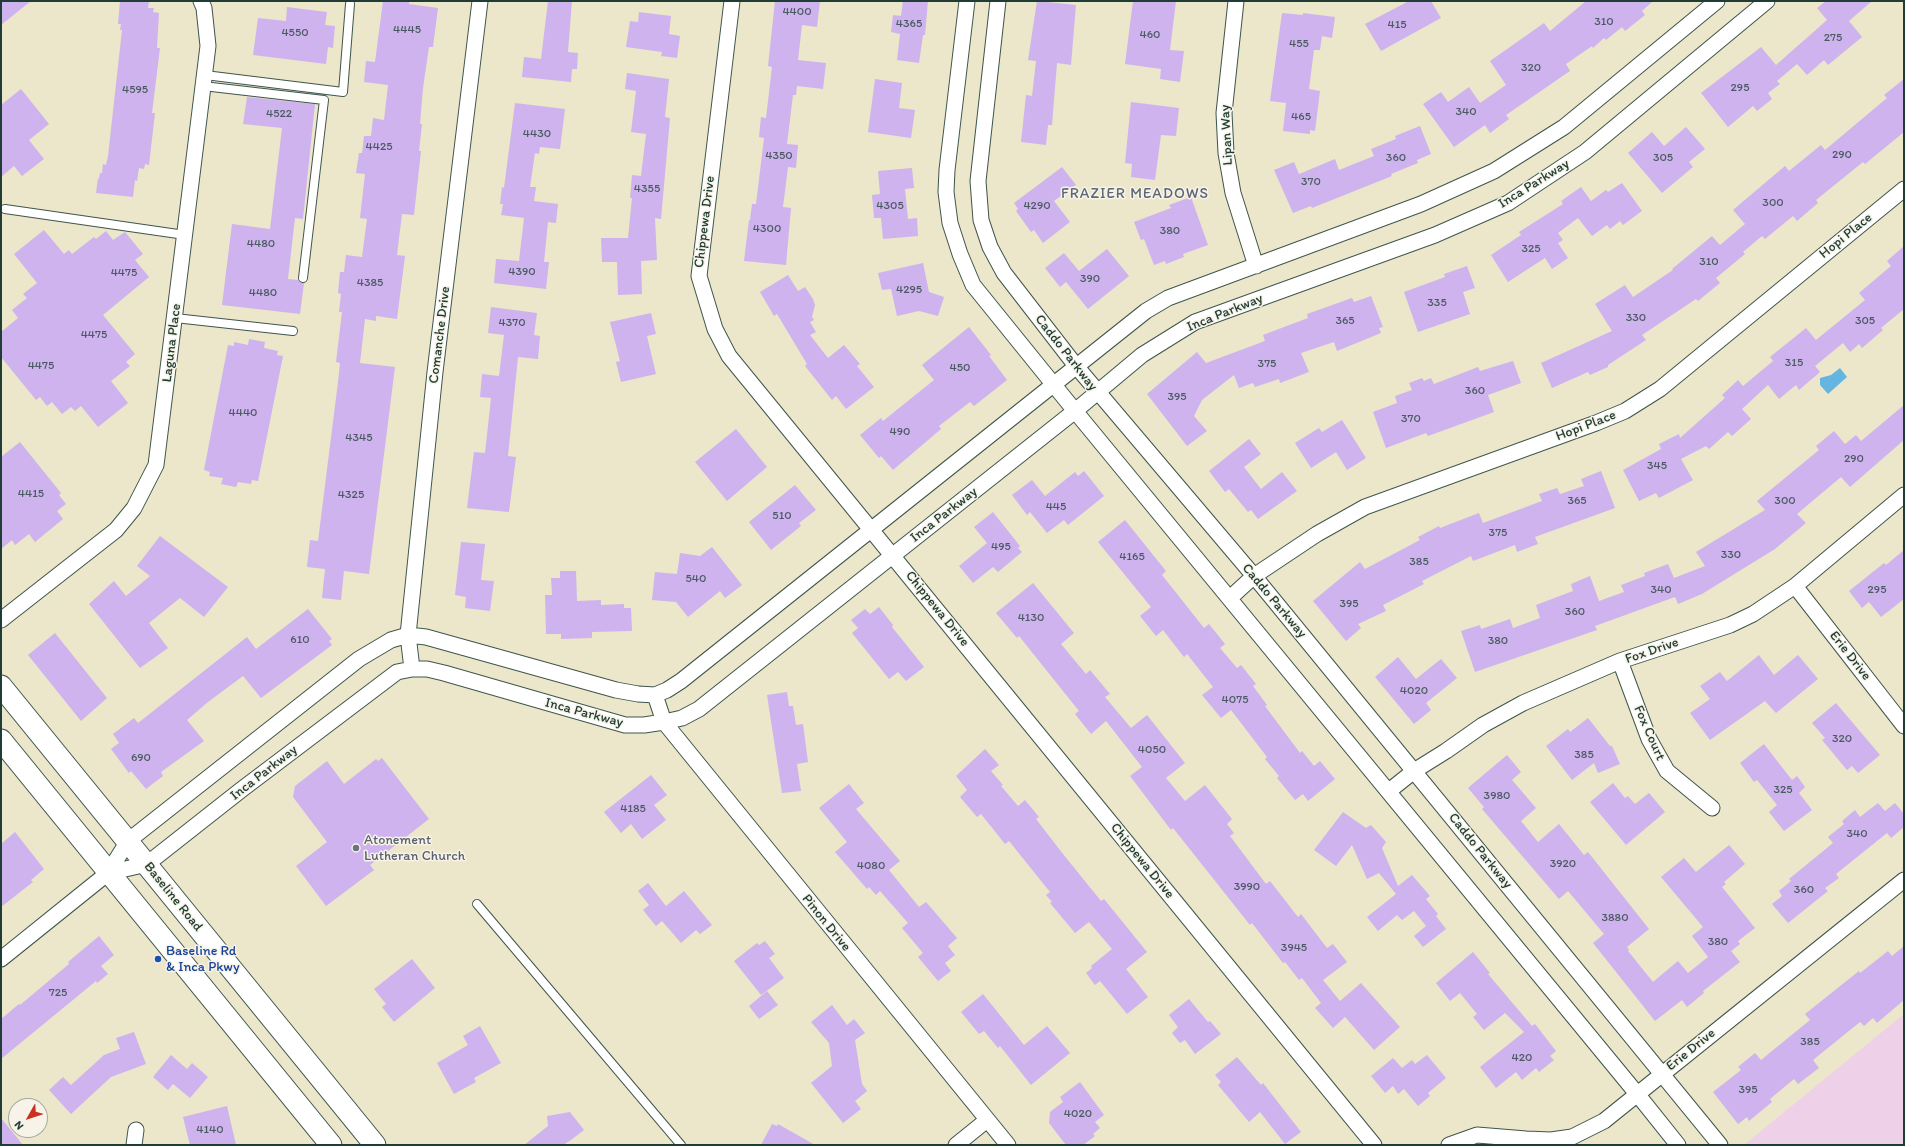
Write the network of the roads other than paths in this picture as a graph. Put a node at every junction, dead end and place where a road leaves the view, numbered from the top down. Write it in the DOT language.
graph roads {
  1 [pos="202,1"];
  2 [pos="480,1"];
  3 [pos="732,1"];
  4 [pos="967,1"];
  5 [pos="998,1"];
  6 [pos="1236,1"];
  7 [pos="1717,1"];
  8 [pos="1767,1"];
  9 [pos="350,4"];
  10 [pos="204,80"];
  11 [pos="1904,189"];
  12 [pos="5,209"];
  13 [pos="185,235"];
  14 [pos="1256,266"];
  15 [pos="303,278"];
  16 [pos="175,318"];
  17 [pos="293,330"];
  18 [pos="1076,366"];
  19 [pos="1053,384"];
  20 [pos="1097,392"];
  21 [pos="1075,411"];
  22 [pos="1904,495"];
  23 [pos="872,529"];
  24 [pos="893,555"];
  25 [pos="1254,576"];
  26 [pos="1795,586"];
  27 [pos="1230,598"];
  28 [pos="1,620"];
  29 [pos="408,635"];
  30 [pos="1620,661"];
  31 [pos="412,669"];
  32 [pos="1,686"];
  33 [pos="655,695"];
  34 [pos="664,722"];
  35 [pos="1904,726"];
  36 [pos="1,740"];
  37 [pos="1414,770"];
  38 [pos="1389,791"];
  39 [pos="1712,808"];
  40 [pos="128,841"];
  41 [pos="147,864"];
  42 [pos="108,873"];
  43 [pos="1904,880"];
  44 [pos="477,904"];
  45 [pos="1,959"];
  46 [pos="1662,1073"];
  47 [pos="1638,1095"];
  48 [pos="988,1120"];
  49 [pos="136,1130"];
  50 [pos="134,1145"];
  51 [pos="331,1145"];
  52 [pos="375,1145"];
  53 [pos="681,1145"];
  54 [pos="956,1145"];
  55 [pos="1008,1145"];
  56 [pos="1374,1145"];
  57 [pos="1449,1145"];
  58 [pos="1678,1145"];
  59 [pos="1720,1145"];
  1 -- 10 [label="street, Laguna Place"];
  2 -- 29 [label="street, Comanche Drive"];
  3 -- 23 [label="street, Chippewa Drive"];
  4 -- 19 [label="street, Caddo Parkway"];
  5 -- 18 [label="street, Caddo Parkway"];
  6 -- 14 [label="street, Lipan Way"];
  7 -- 14 [label="street"];
  8 -- 20 [label="street, Inca Parkway"];
  9 -- 10 [label="lane"];
  10 -- 13 [label="street, Laguna Place"];
  10 -- 15 [label="lane"];
  11 -- 25 [label="street, Hopi Place"];
  12 -- 13 [label="lane"];
  13 -- 16 [label="street, Laguna Place"];
  14 -- 18 [label="street"];
  16 -- 17 [label="lane"];
  16 -- 28 [label="street, Laguna Place"];
  18 -- 19 [label="street"];
  18 -- 20 [label="street, Caddo Parkway"];
  19 -- 21 [label="street, Caddo Parkway"];
  19 -- 23 [label="street"];
  20 -- 21 [label="street, Inca Parkway"];
  20 -- 25 [label="street, Caddo Parkway"];
  21 -- 24 [label="street, Inca Parkway"];
  21 -- 27 [label="street, Caddo Parkway"];
  22 -- 26 [label="street, Fox Drive"];
  23 -- 24 [label="street, Chippewa Drive"];
  23 -- 33 [label="street"];
  24 -- 34 [label="street, Inca Parkway"];
  24 -- 56 [label="street, Chippewa Drive"];
  25 -- 27 [label="street, Hopi Place"];
  25 -- 37 [label="street, Caddo Parkway"];
  26 -- 30 [label="street, Fox Drive"];
  26 -- 35 [label="street, Erie Drive"];
  27 -- 38 [label="street, Caddo Parkway"];
  29 -- 31 [label="street, Comanche Drive"];
  29 -- 33 [label="street, Inca Parkway"];
  29 -- 40 [label="street, Inca Parkway"];
  30 -- 37 [label="street, Fox Drive"];
  30 -- 39 [label="street, Fox Court"];
  31 -- 34 [label="street, Inca Parkway"];
  31 -- 41 [label="street, Inca Parkway"];
  32 -- 40 [label="main road, Baseline Road"];
  33 -- 34 [label="street, Pinon Drive"];
  34 -- 48 [label="street, Pinon Drive"];
  36 -- 42 [label="main road"];
  37 -- 38 [label="street, Fox Drive"];
  37 -- 46 [label="street, Caddo Parkway"];
  38 -- 47 [label="street, Caddo Parkway"];
  40 -- 41 [label="main road, Baseline Road"];
  40 -- 42 [label="street, Inca Parkway"];
  41 -- 42 [label="street, Inca Parkway"];
  41 -- 52 [label="main road, Baseline Road"];
  42 -- 45 [label="street, Inca Parkway"];
  42 -- 51 [label="main road"];
  43 -- 46 [label="street, Erie Drive"];
  44 -- 53 [label="lane"];
  46 -- 47 [label="street, Erie Drive"];
  46 -- 59 [label="street, Caddo Parkway"];
  47 -- 57 [label="street, Erie Drive"];
  47 -- 58 [label="street, Caddo Parkway"];
  48 -- 54 [label="street"];
  48 -- 55 [label="street, Pinon Drive"];
  49 -- 50 [label="street"];
}
